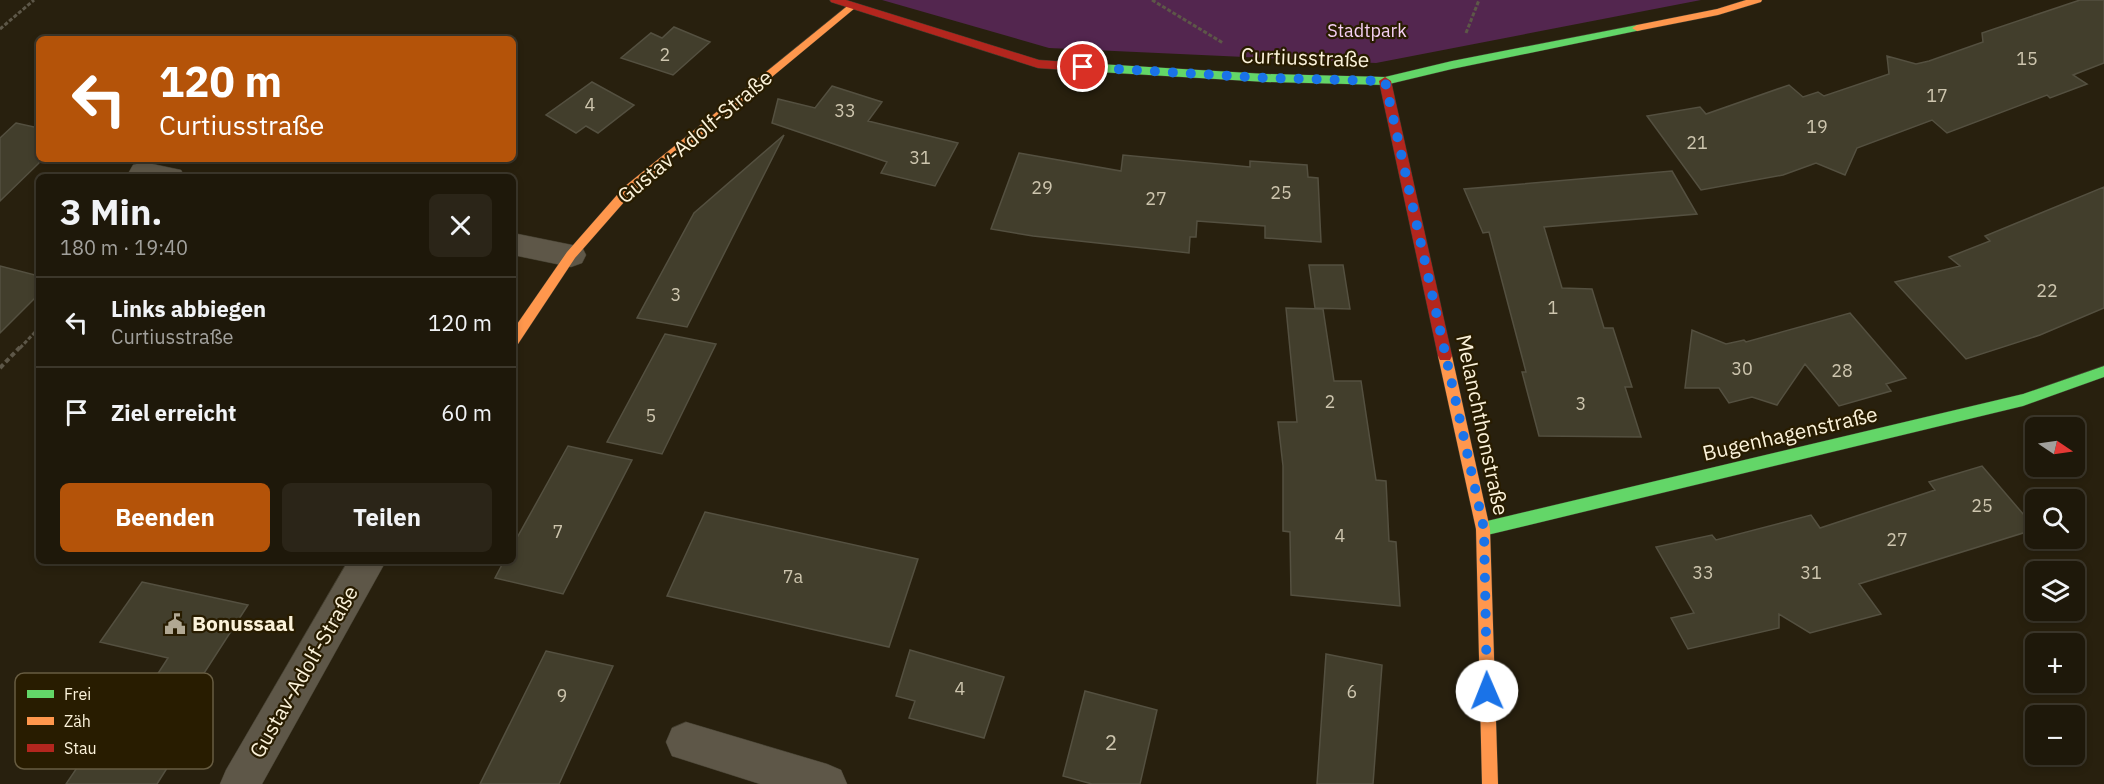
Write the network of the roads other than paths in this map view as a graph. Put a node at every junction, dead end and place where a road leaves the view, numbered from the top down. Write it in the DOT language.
graph roads {
  1 [pos="835,0"];
  2 [pos="1757,0"];
  3 [pos="851,6"];
  4 [pos="1385,81"];
  5 [pos="143,172"];
  6 [pos="154,174"];
  7 [pos="516,245"];
  8 [pos="571,255"];
  9 [pos="516,336"];
  10 [pos="2104,371"];
  11 [pos="1484,529"];
  12 [pos="366,564"];
  13 [pos="686,742"];
  14 [pos="240,784"];
  15 [pos="827,784"];
  16 [pos="1490,784"];
  1 -- 3 [label="street, Curtiusstraße"];
  2 -- 4 [label="street, Curtiusstraße"];
  3 -- 4 [label="street, Curtiusstraße"];
  3 -- 8 [label="street, Gustav-Adolf-Straße"];
  4 -- 11 [label="street, Melanchthonstraße"];
  5 -- 6 [label="street"];
  7 -- 8 [label="street"];
  8 -- 9 [label="street, Gustav-Adolf-Straße"];
  10 -- 11 [label="street, Bugenhagenstraße"];
  11 -- 16 [label="street, Melanchthonstraße"];
  12 -- 14 [label="street, Gustav-Adolf-Straße"];
  13 -- 15 [label="street"];
}
